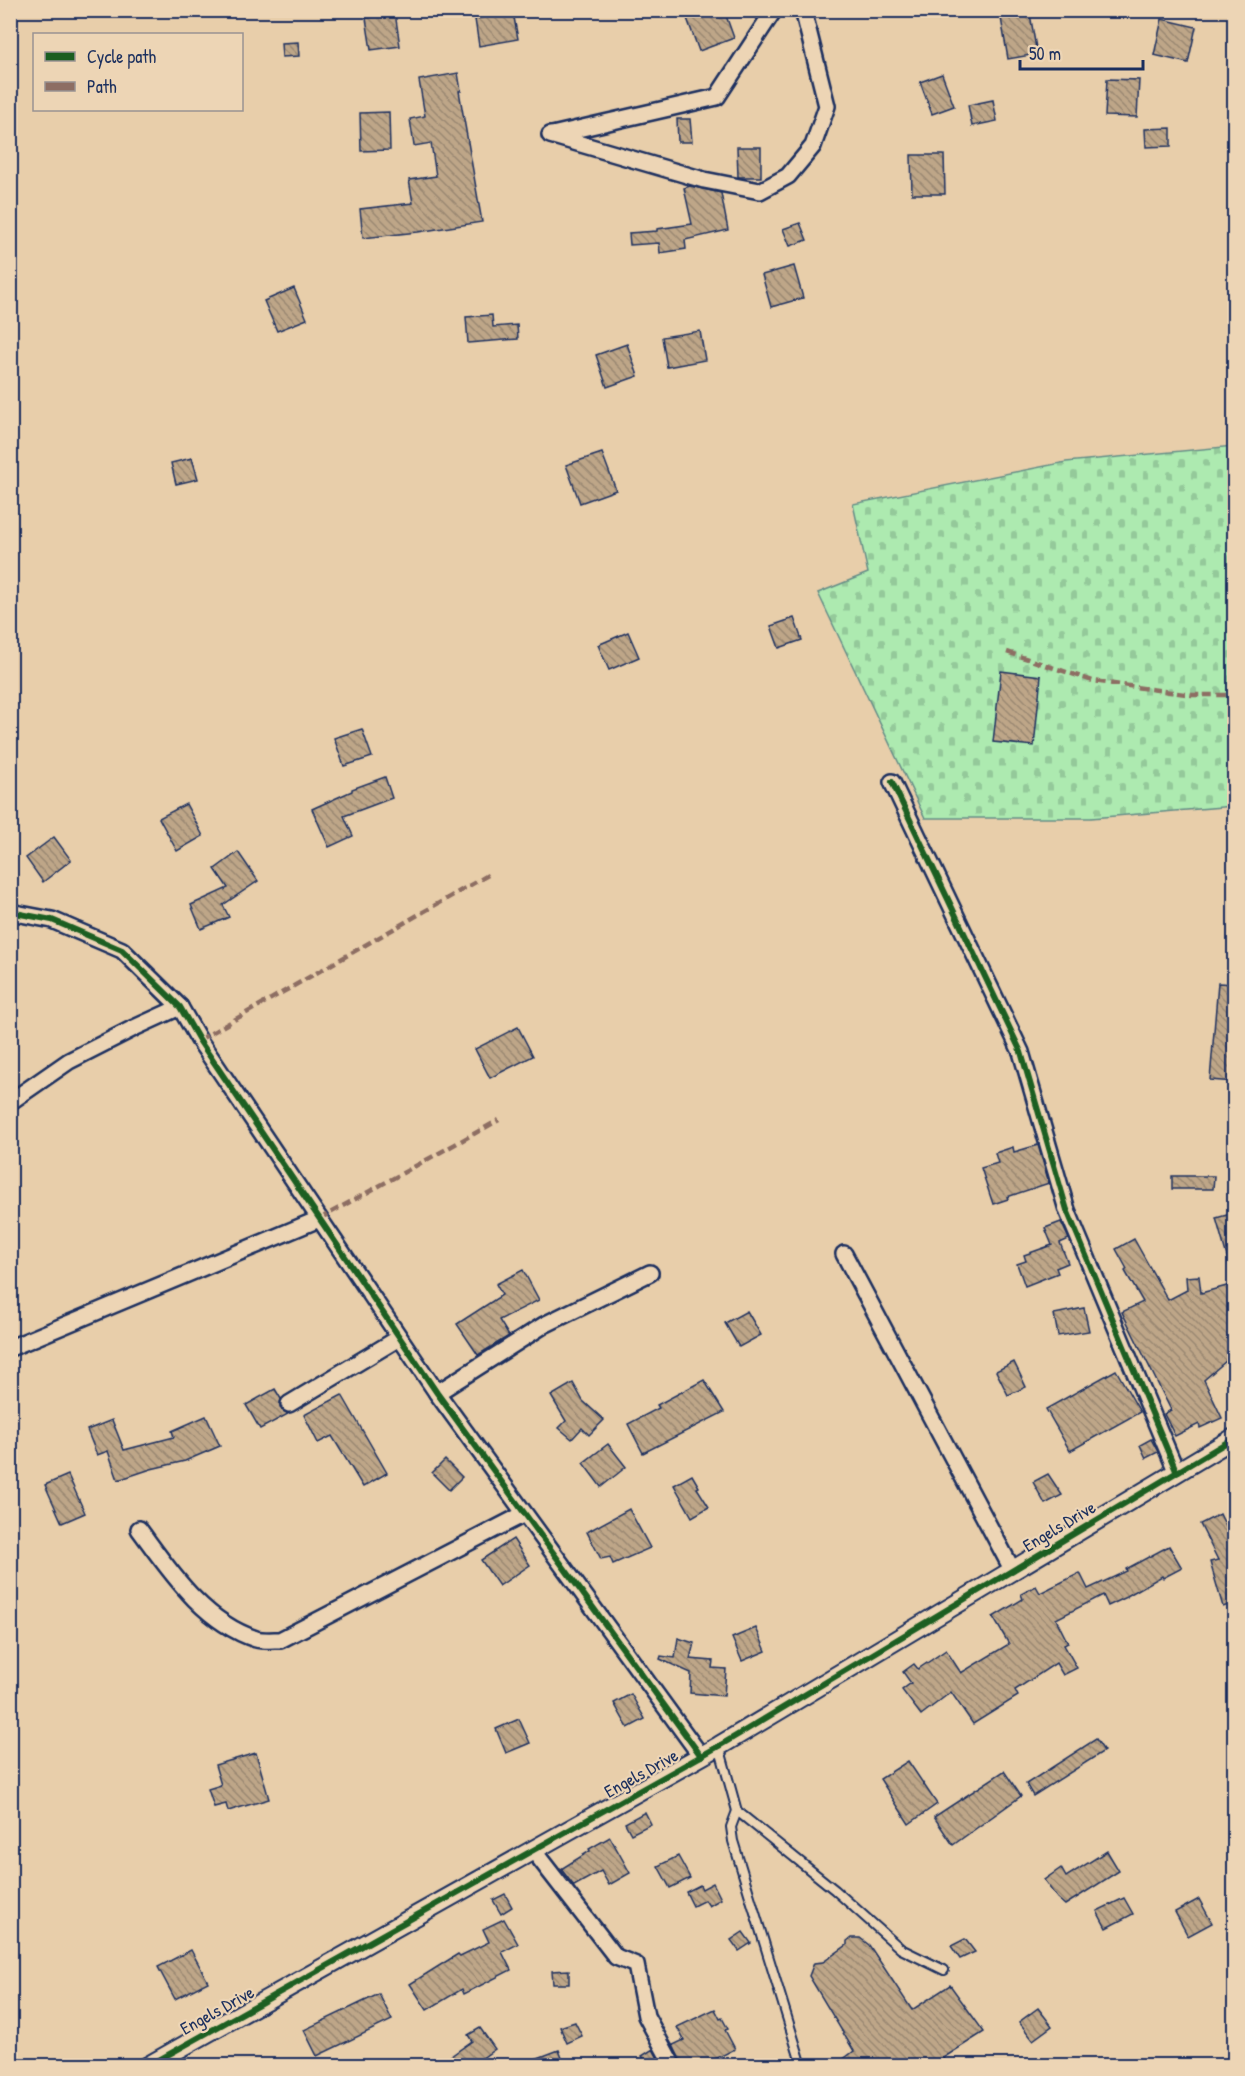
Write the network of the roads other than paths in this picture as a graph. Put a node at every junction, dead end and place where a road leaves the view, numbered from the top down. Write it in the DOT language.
graph roads {
  1 [pos="774,10"];
  2 [pos="802,10"];
  3 [pos="892,782"];
  4 [pos="10,912"];
  5 [pos="180,1007"];
  6 [pos="10,1102"];
  7 [pos="319,1219"];
  8 [pos="844,1254"];
  9 [pos="650,1273"];
  10 [pos="399,1338"];
  11 [pos="10,1348"];
  12 [pos="437,1393"];
  13 [pos="289,1404"];
  14 [pos="1234,1438"];
  15 [pos="1178,1473"];
  16 [pos="524,1514"];
  17 [pos="139,1528"];
  18 [pos="1013,1571"];
  19 [pos="719,1746"];
  20 [pos="701,1756"];
  21 [pos="737,1811"];
  22 [pos="533,1850"];
  23 [pos="944,1970"];
  24 [pos="148,2066"];
  25 [pos="673,2066"];
  26 [pos="802,2066"];
  1 -- 2 [label="street"];
  3 -- 15 [label="street"];
  4 -- 5 [label="street"];
  5 -- 6 [label="street"];
  5 -- 7 [label="street"];
  7 -- 10 [label="street"];
  7 -- 11 [label="street"];
  8 -- 18 [label="street"];
  9 -- 12 [label="street"];
  10 -- 12 [label="street"];
  10 -- 13 [label="street"];
  12 -- 16 [label="street"];
  14 -- 15 [label="street, Engels Drive"];
  15 -- 18 [label="street, Engels Drive"];
  16 -- 17 [label="street"];
  16 -- 20 [label="street"];
  18 -- 19 [label="street, Engels Drive"];
  19 -- 20 [label="street, Engels Drive"];
  19 -- 21 [label="lane"];
  20 -- 22 [label="street, Engels Drive"];
  21 -- 23 [label="lane"];
  21 -- 26 [label="lane"];
  22 -- 24 [label="street, Engels Drive"];
  22 -- 25 [label="street"];
}
